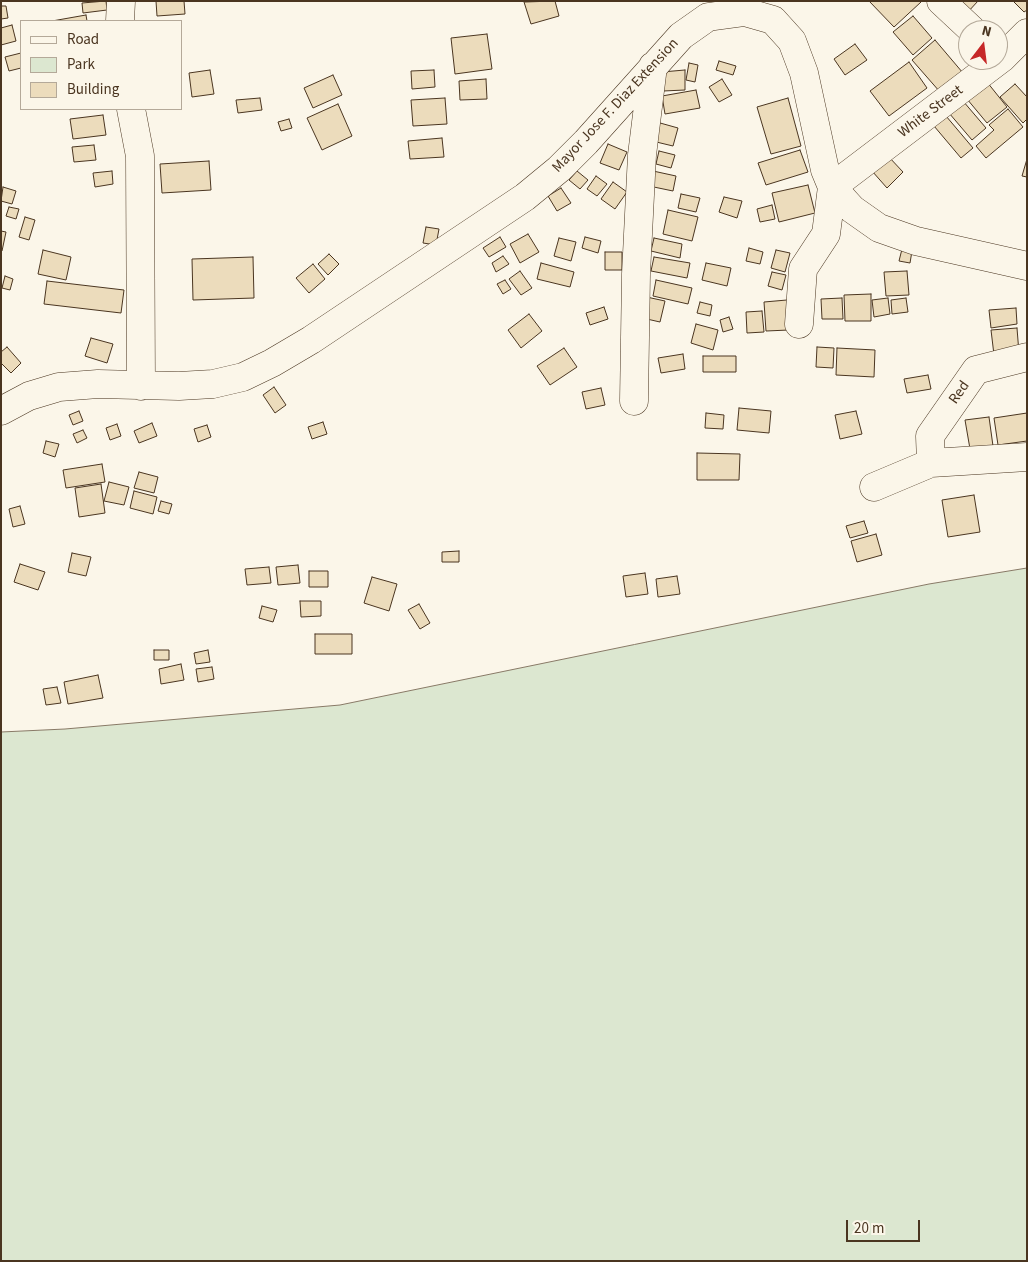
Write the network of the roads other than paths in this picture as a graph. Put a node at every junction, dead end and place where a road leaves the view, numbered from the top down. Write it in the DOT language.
graph roads {
  1 [pos="121,1"];
  2 [pos="941,1"];
  3 [pos="120,20"];
  4 [pos="961,20"];
  5 [pos="1027,33"];
  6 [pos="1008,49"];
  7 [pos="653,66"];
  8 [pos="982,70"];
  9 [pos="130,110"];
  10 [pos="832,187"];
  11 [pos="1027,266"];
  12 [pos="798,324"];
  13 [pos="1027,357"];
  14 [pos="141,386"];
  15 [pos="634,401"];
  16 [pos="1,411"];
  17 [pos="1027,457"];
  18 [pos="931,463"];
  19 [pos="874,487"];
  1 -- 3 [label="street"];
  2 -- 4 [label="street"];
  5 -- 6 [label="street, White Street"];
  7 -- 10 [label="street, Mayor Jose F. Diaz Extension"];
  7 -- 14 [label="street, Mayor Jose F. Diaz Extension"];
  7 -- 15 [label="street"];
  8 -- 10 [label="street, White Street"];
  9 -- 14 [label="street"];
  10 -- 11 [label="street, Mayor Jose F. Diaz Extension"];
  10 -- 12 [label="street"];
  13 -- 18 [label="street, Red"];
  14 -- 16 [label="street, Mayor Jose F. Diaz Extension"];
  17 -- 18 [label="street"];
  18 -- 19 [label="street"];
}
